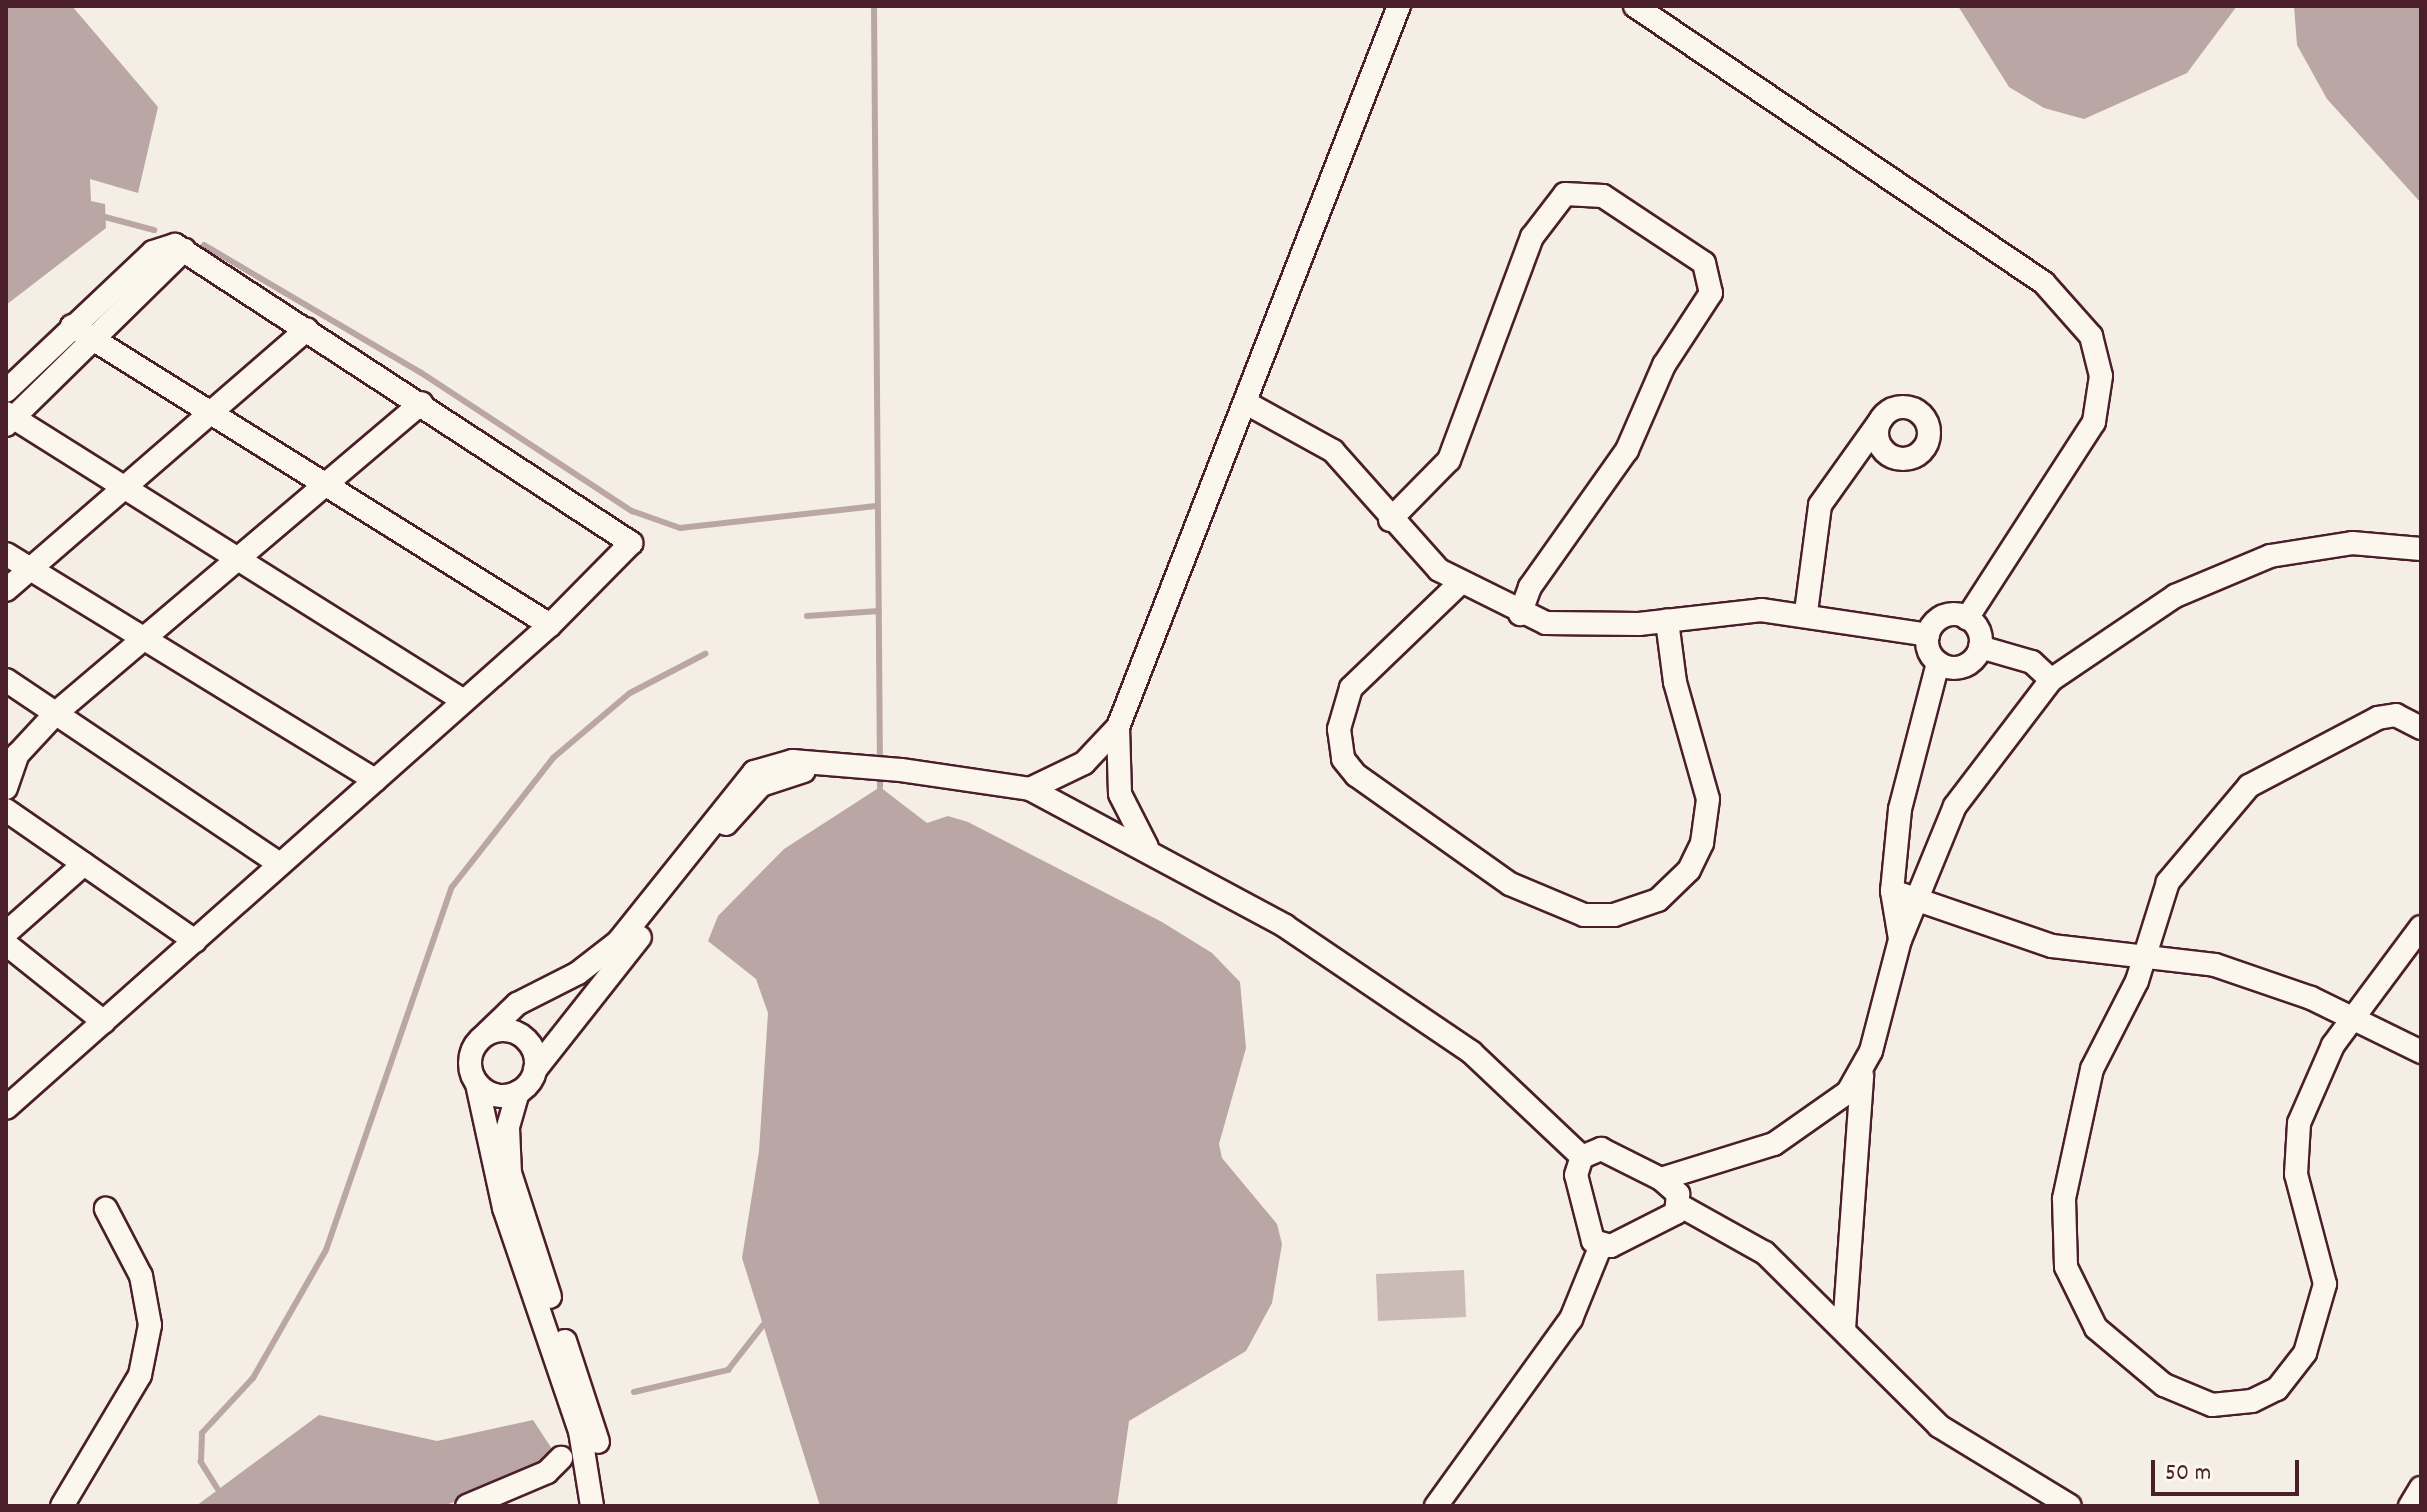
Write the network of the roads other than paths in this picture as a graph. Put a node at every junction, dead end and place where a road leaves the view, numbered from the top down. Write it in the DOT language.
graph roads {
  1 [pos="1399,6"];
  2 [pos="1635,6"];
  3 [pos="184,250"];
  4 [pos="72,326"];
  5 [pos="307,329"];
  6 [pos="92,339"];
  7 [pos="6,391"];
  8 [pos="421,403"];
  9 [pos="1248,404"];
  10 [pos="211,413"];
  11 [pos="1882,418"];
  12 [pos="8,419"];
  13 [pos="1886,452"];
  14 [pos="1850,456"];
  15 [pos="327,486"];
  16 [pos="125,488"];
  17 [pos="1390,520"];
  18 [pos="2421,549"];
  19 [pos="6,554"];
  20 [pos="238,559"];
  21 [pos="31,569"];
  22 [pos="1459,584"];
  23 [pos="6,590"];
  24 [pos="1806,612"];
  25 [pos="1520,614"];
  26 [pos="1967,618"];
  27 [pos="1667,621"];
  28 [pos="550,625"];
  29 [pos="1928,635"];
  30 [pos="144,638"];
  31 [pos="1980,647"];
  32 [pos="1938,663"];
  33 [pos="6,680"];
  34 [pos="2051,680"];
  35 [pos="464,701"];
  36 [pos="56,713"];
  37 [pos="1118,727"];
  38 [pos="2421,728"];
  39 [pos="833,766"];
  40 [pos="375,780"];
  41 [pos="6,788"];
  42 [pos="1030,789"];
  43 [pos="6,809"];
  44 [pos="1147,848"];
  45 [pos="84,864"];
  46 [pos="280,864"];
  47 [pos="1892,891"];
  48 [pos="1916,899"];
  49 [pos="2421,927"];
  50 [pos="6,933"];
  51 [pos="1900,940"];
  52 [pos="195,941"];
  53 [pos="6,944"];
  54 [pos="2145,953"];
  55 [pos="2353,1016"];
  56 [pos="104,1022"];
  57 [pos="487,1033"];
  58 [pos="2421,1052"];
  59 [pos="535,1070"];
  60 [pos="1862,1071"];
  61 [pos="477,1084"];
  62 [pos="518,1092"];
  63 [pos="9,1099"];
  64 [pos="1582,1157"];
  65 [pos="1661,1179"];
  66 [pos="1679,1205"];
  67 [pos="106,1209"];
  68 [pos="1601,1245"];
  69 [pos="1844,1329"];
  70 [pos="561,1458"];
  71 [pos="62,1506"];
  72 [pos="467,1506"];
  73 [pos="592,1506"];
  74 [pos="606,1506"];
  75 [pos="1436,1506"];
  76 [pos="2070,1506"];
  1 -- 9 [label="street"];
  2 -- 26 [label="street"];
  3 -- 4 [label="street"];
  3 -- 5 [label="street"];
  3 -- 6 [label="street"];
  4 -- 6 [label="street"];
  4 -- 7 [label="street"];
  5 -- 8 [label="street"];
  5 -- 10 [label="street"];
  6 -- 10 [label="street"];
  6 -- 12 [label="street"];
  8 -- 15 [label="street"];
  8 -- 28 [label="street"];
  9 -- 17 [label="street"];
  9 -- 37 [label="street"];
  10 -- 15 [label="street"];
  10 -- 16 [label="street"];
  11 -- 13 [label="street"];
  11 -- 13 [label="street"];
  11 -- 14 [label="street"];
  12 -- 16 [label="street"];
  13 -- 14 [label="street"];
  14 -- 24 [label="street"];
  15 -- 20 [label="street"];
  15 -- 28 [label="street"];
  16 -- 20 [label="street"];
  16 -- 21 [label="street"];
  17 -- 22 [label="street"];
  17 -- 25 [label="street"];
  18 -- 34 [label="street"];
  19 -- 21 [label="street"];
  20 -- 30 [label="street"];
  20 -- 35 [label="street"];
  21 -- 23 [label="street"];
  21 -- 30 [label="street"];
  22 -- 25 [label="street"];
  22 -- 27 [label="street"];
  24 -- 27 [label="street"];
  24 -- 29 [label="street"];
  25 -- 27 [label="street"];
  26 -- 29 [label="street"];
  26 -- 31 [label="street"];
  28 -- 35 [label="street"];
  29 -- 32 [label="street"];
  30 -- 36 [label="street"];
  30 -- 40 [label="street"];
  31 -- 32 [label="street"];
  31 -- 34 [label="street"];
  32 -- 47 [label="street"];
  33 -- 36 [label="street"];
  34 -- 48 [label="street"];
  35 -- 40 [label="street"];
  36 -- 41 [label="street"];
  36 -- 46 [label="street"];
  37 -- 42 [label="street"];
  37 -- 44 [label="street"];
  38 -- 54 [label="street"];
  39 -- 42 [label="street"];
  39 -- 57 [label="street"];
  39 -- 59 [label="street"];
  40 -- 46 [label="street"];
  42 -- 44 [label="street"];
  43 -- 45 [label="street"];
  44 -- 64 [label="street"];
  45 -- 50 [label="street"];
  45 -- 52 [label="street"];
  46 -- 52 [label="street"];
  47 -- 48 [label="street"];
  47 -- 51 [label="street"];
  48 -- 51 [label="street"];
  48 -- 54 [label="street"];
  49 -- 55 [label="street"];
  51 -- 60 [label="street"];
  52 -- 56 [label="street"];
  53 -- 56 [label="street"];
  54 -- 55 [label="street"];
  54 -- 55 [label="street"];
  55 -- 58 [label="street"];
  56 -- 63 [label="street"];
  57 -- 59 [label="street"];
  57 -- 61 [label="street"];
  59 -- 62 [label="street"];
  60 -- 65 [label="street"];
  60 -- 69 [label="street"];
  61 -- 62 [label="street"];
  61 -- 73 [label="street"];
  62 -- 74 [label="street"];
  64 -- 65 [label="street"];
  64 -- 68 [label="street"];
  65 -- 66 [label="street"];
  66 -- 68 [label="street"];
  66 -- 69 [label="street"];
  67 -- 71 [label="street"];
  68 -- 75 [label="street"];
  69 -- 76 [label="street"];
  70 -- 72 [label="street"];
}
